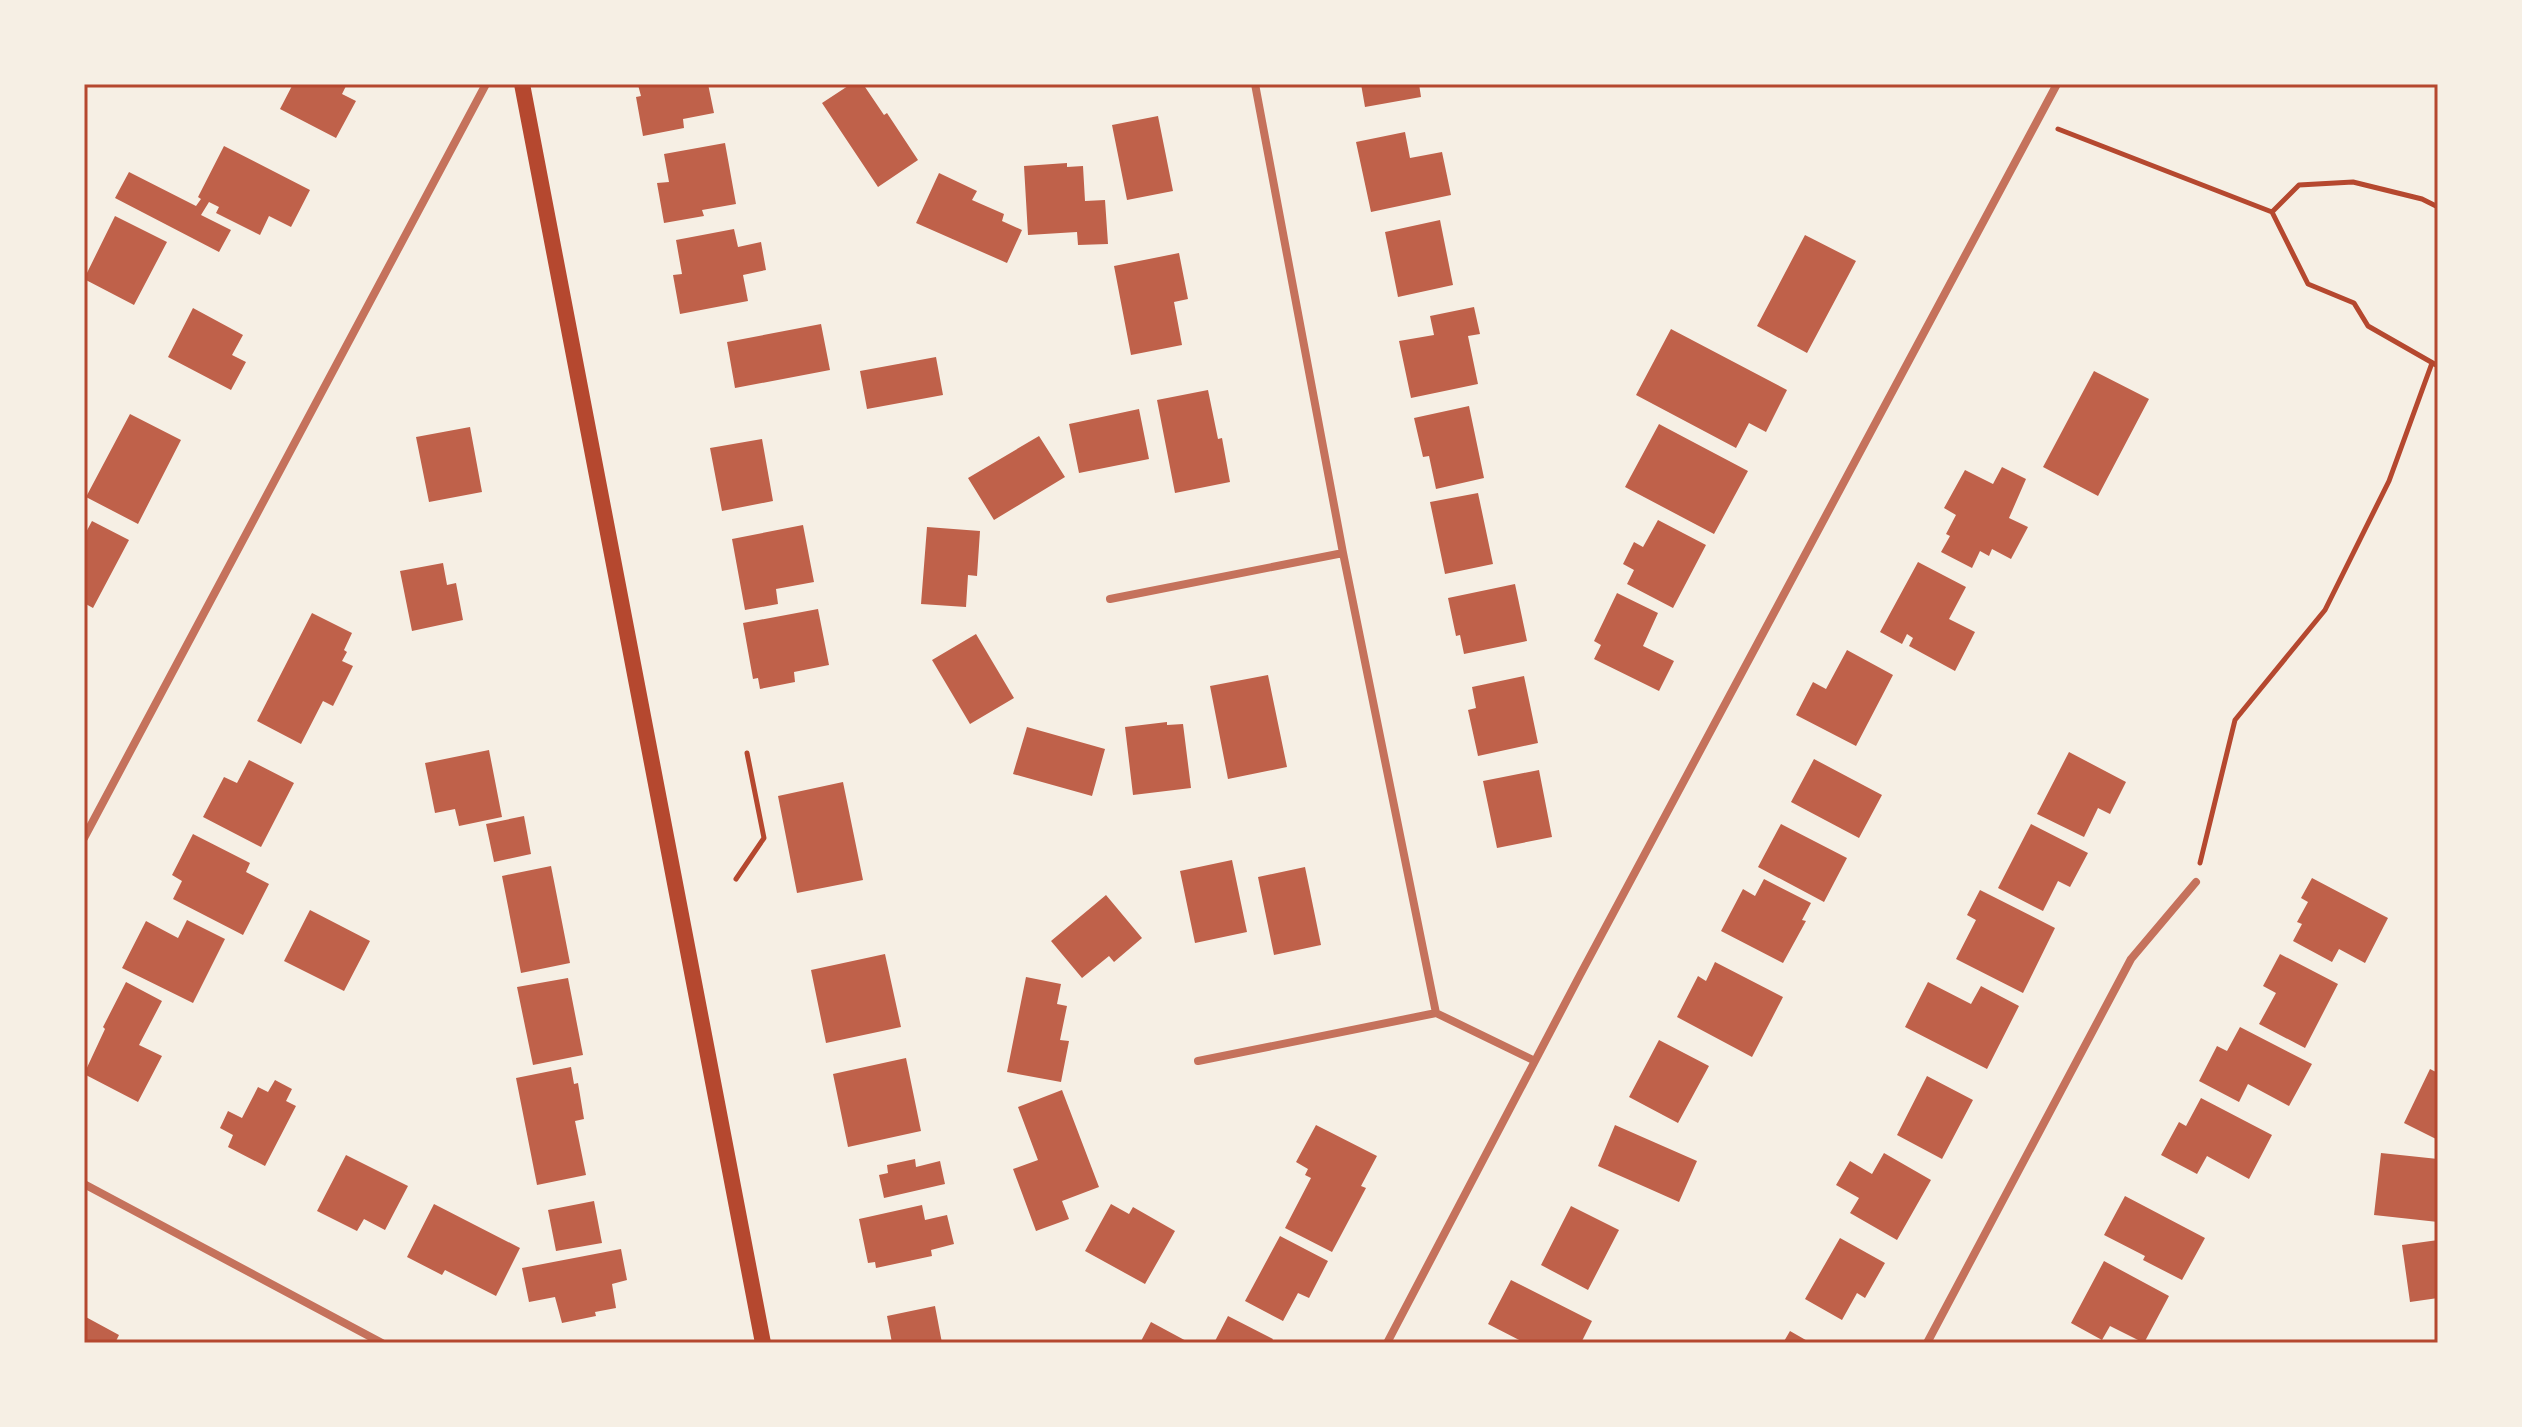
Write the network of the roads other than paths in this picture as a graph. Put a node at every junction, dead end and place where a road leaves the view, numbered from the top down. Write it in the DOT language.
graph roads {
  1 [pos="486,84"];
  2 [pos="522,84"];
  3 [pos="1255,84"];
  4 [pos="2057,84"];
  5 [pos="1343,553"];
  6 [pos="1110,599"];
  7 [pos="84,838"];
  8 [pos="2196,882"];
  9 [pos="1436,1013"];
  10 [pos="1198,1061"];
  11 [pos="1535,1061"];
  12 [pos="84,1184"];
  13 [pos="382,1343"];
  14 [pos="763,1343"];
  15 [pos="1387,1343"];
  16 [pos="1927,1343"];
  1 -- 7 [label="street"];
  2 -- 14 [label="main road"];
  3 -- 5 [label="street"];
  4 -- 11 [label="street"];
  5 -- 6 [label="street"];
  5 -- 9 [label="street"];
  8 -- 16 [label="street"];
  9 -- 10 [label="street"];
  9 -- 11 [label="street"];
  11 -- 15 [label="street"];
  12 -- 13 [label="street"];
}
